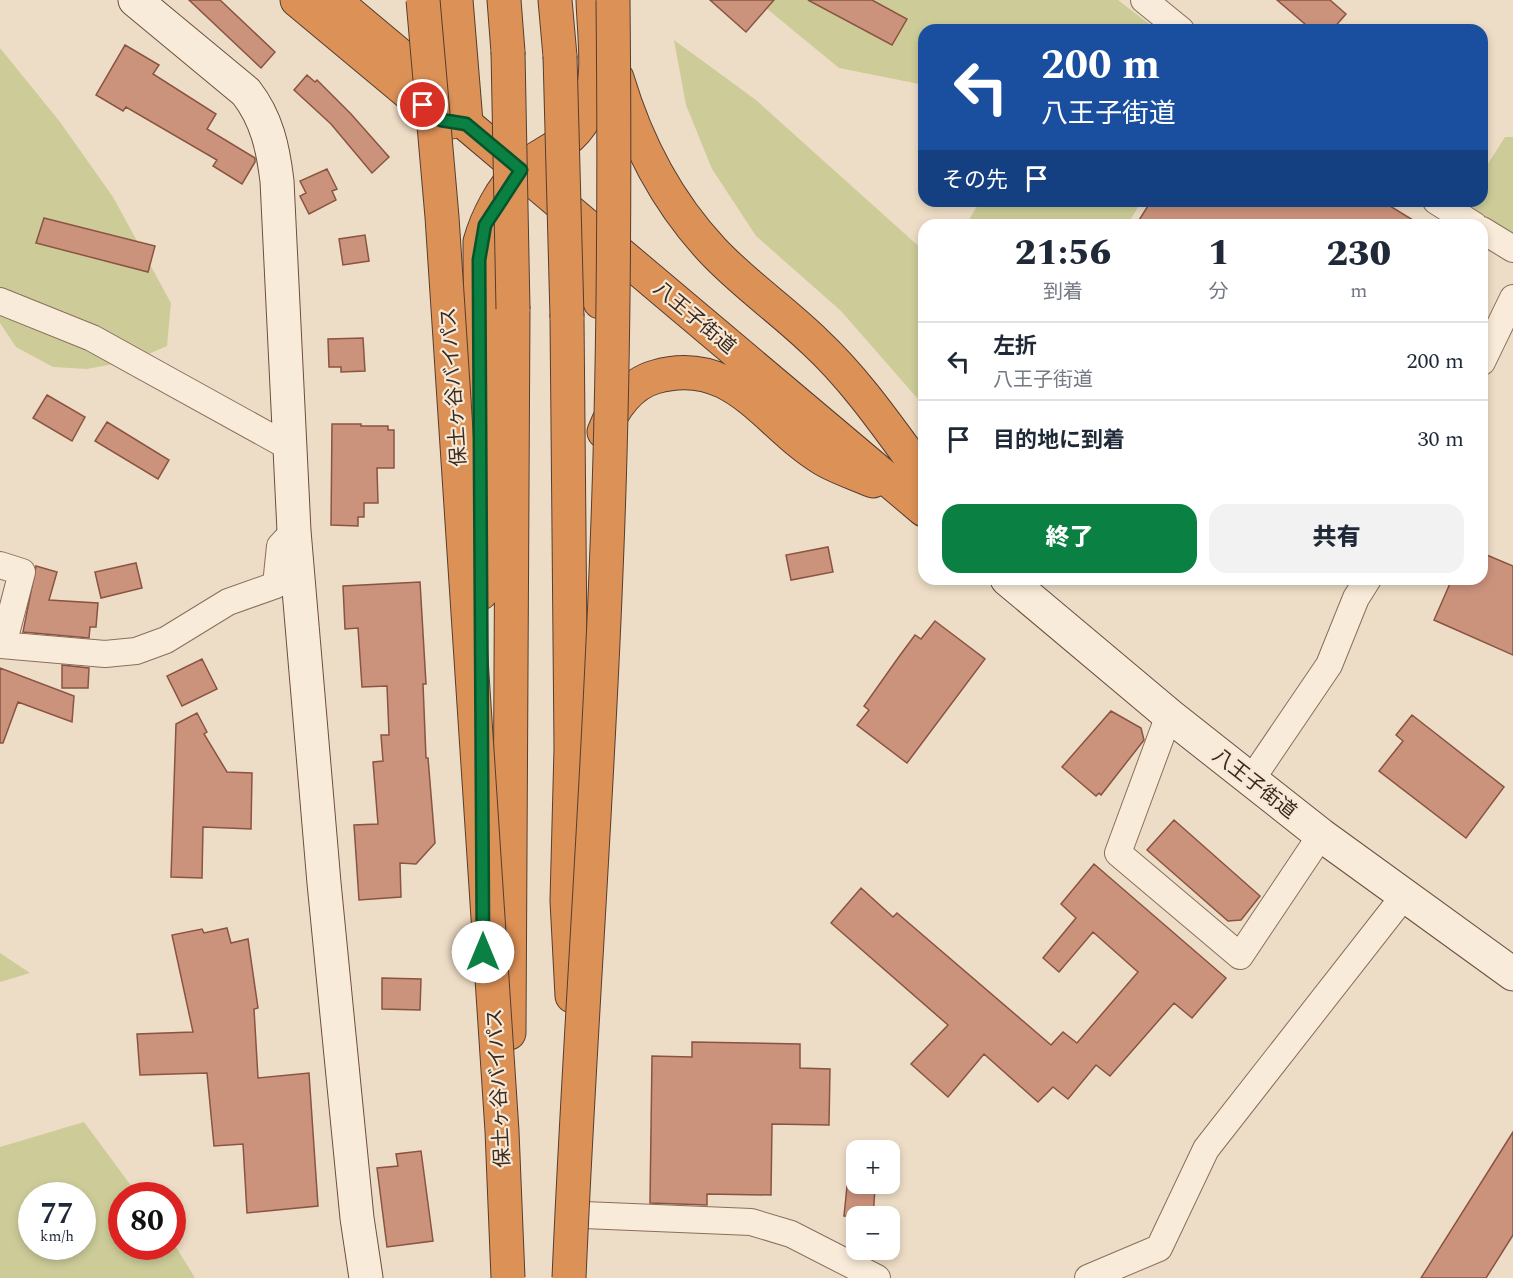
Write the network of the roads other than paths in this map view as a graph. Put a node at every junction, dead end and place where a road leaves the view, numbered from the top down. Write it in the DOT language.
graph roads {
  1 [pos="135,0"];
  2 [pos="297,0"];
  3 [pos="334,0"];
  4 [pos="423,0"];
  5 [pos="456,0"];
  6 [pos="504,0"];
  7 [pos="555,0"];
  8 [pos="593,0"];
  9 [pos="598,0"];
  10 [pos="613,0"];
  11 [pos="1144,0"];
  12 [pos="1174,24"];
  13 [pos="466,124"];
  14 [pos="521,170"];
  15 [pos="1446,207"];
  16 [pos="1464,219"];
  17 [pos="588,227"];
  18 [pos="1488,234"];
  19 [pos="1513,249"];
  20 [pos="1513,298"];
  21 [pos="0,303"];
  22 [pos="1488,350"];
  23 [pos="599,446"];
  24 [pos="291,448"];
  25 [pos="918,492"];
  26 [pos="918,493"];
  27 [pos="918,494"];
  28 [pos="294,531"];
  29 [pos="0,565"];
  30 [pos="1014,585"];
  31 [pos="1364,585"];
  32 [pos="2,645"];
  33 [pos="1169,715"];
  34 [pos="1251,780"];
  35 [pos="1321,835"];
  36 [pos="1404,896"];
  37 [pos="1513,974"];
  38 [pos="584,1215"];
  39 [pos="366,1278"];
  40 [pos="500,1278"];
  41 [pos="507,1278"];
  42 [pos="569,1278"];
  43 [pos="584,1278"];
  44 [pos="877,1278"];
  45 [pos="1088,1278"];
  1 -- 24 [label="street"];
  2 -- 13 [label="highway, 八王子街道"];
  3 -- 13 [label="highway, 八王子街道"];
  4 -- 41 [label="highway, 保土ヶ谷バイパス, bridge"];
  5 -- 13 [label="highway"];
  6 -- 41 [label="highway, bridge"];
  7 -- 38 [label="highway, bridge"];
  8 -- 14 [label="highway"];
  9 -- 25 [label="highway"];
  10 -- 42 [label="highway, bridge"];
  11 -- 12 [label="street"];
  13 -- 14 [label="highway, 八王子街道"];
  14 -- 17 [label="highway, 八王子街道"];
  14 -- 40 [label="highway"];
  15 -- 16 [label="street"];
  17 -- 23 [label="highway"];
  17 -- 26 [label="highway, 八王子街道"];
  18 -- 19 [label="street"];
  20 -- 22 [label="street"];
  21 -- 24 [label="street"];
  23 -- 27 [label="highway"];
  23 -- 38 [label="highway"];
  24 -- 28 [label="street"];
  28 -- 32 [label="street"];
  28 -- 39 [label="street"];
  29 -- 32 [label="street"];
  30 -- 33 [label="street, 八王子街道"];
  31 -- 34 [label="street"];
  33 -- 34 [label="street, 八王子街道"];
  33 -- 35 [label="street"];
  34 -- 35 [label="street, 八王子街道"];
  35 -- 36 [label="street, 八王子街道"];
  36 -- 37 [label="street, 八王子街道"];
  36 -- 45 [label="street"];
  38 -- 43 [label="highway"];
  38 -- 44 [label="street"];
}
